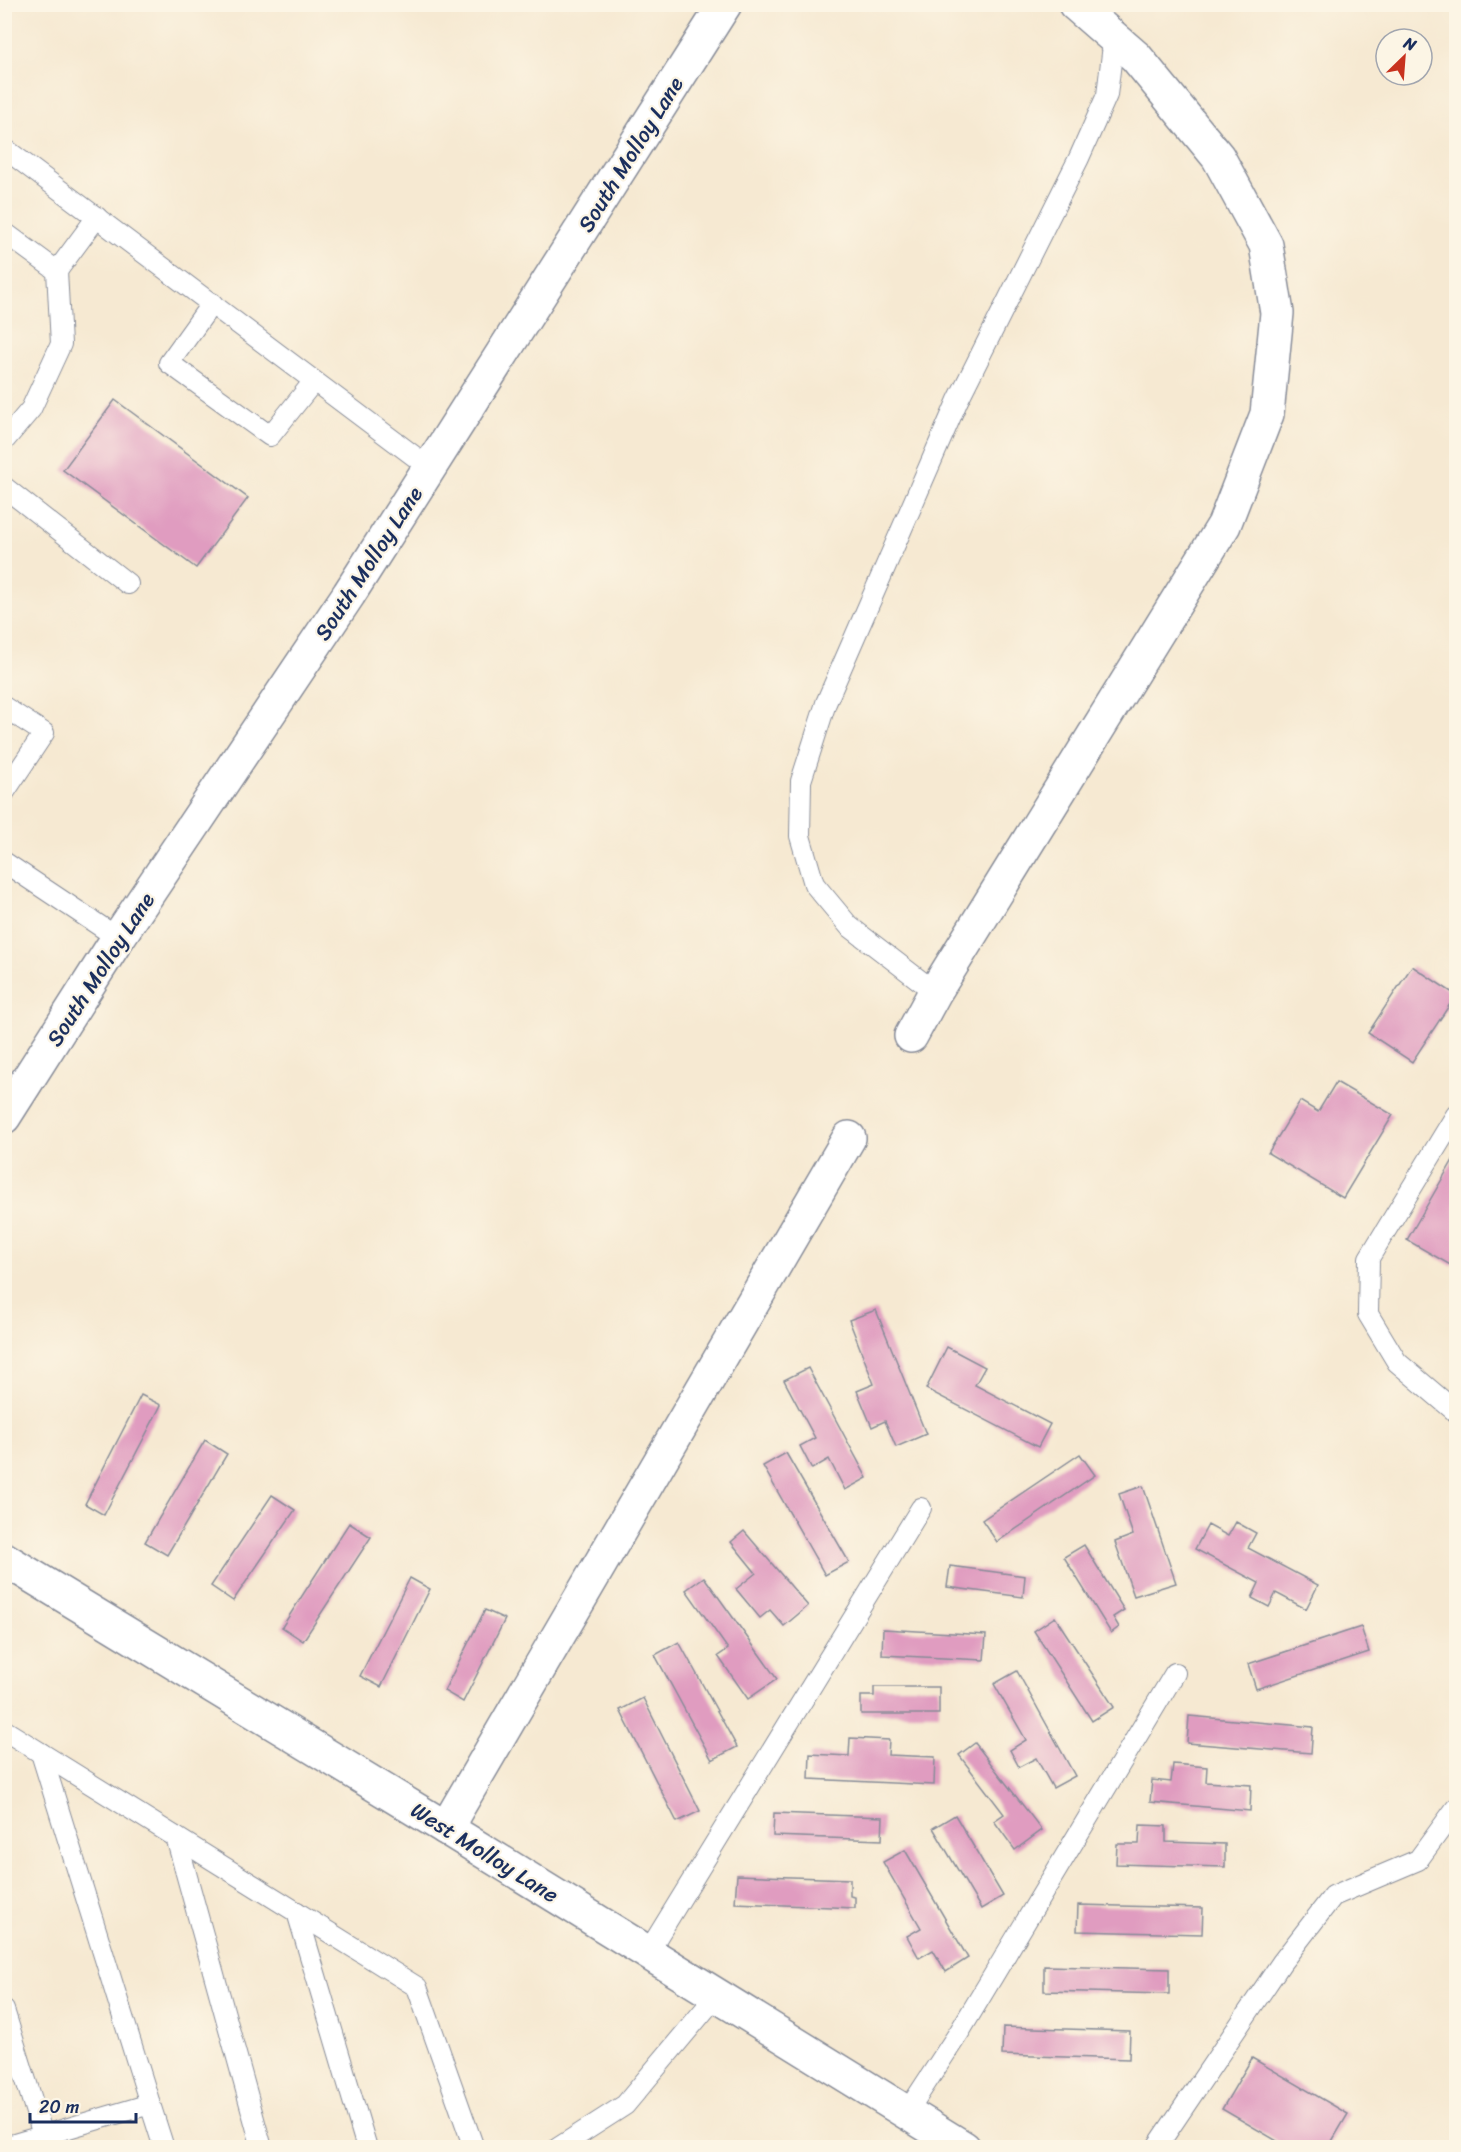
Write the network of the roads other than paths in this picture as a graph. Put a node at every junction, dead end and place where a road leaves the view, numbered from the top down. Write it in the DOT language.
graph roads {
  1 [pos="725,4"];
  2 [pos="1076,4"];
  3 [pos="1114,37"];
  4 [pos="4,148"];
  5 [pos="97,217"];
  6 [pos="4,232"];
  7 [pos="57,271"];
  8 [pos="212,303"];
  9 [pos="314,381"];
  10 [pos="4,441"];
  11 [pos="430,468"];
  12 [pos="4,487"];
  13 [pos="128,584"];
  14 [pos="4,707"];
  15 [pos="4,793"];
  16 [pos="4,862"];
  17 [pos="118,938"];
  18 [pos="935,992"];
  19 [pos="911,1036"];
  20 [pos="1456,1115"];
  21 [pos="4,1117"];
  22 [pos="849,1138"];
  23 [pos="1456,1412"];
  24 [pos="921,1508"];
  25 [pos="4,1559"];
  26 [pos="1175,1673"];
  27 [pos="4,1730"];
  28 [pos="41,1753"];
  29 [pos="1456,1808"];
  30 [pos="446,1828"];
  31 [pos="177,1837"];
  32 [pos="297,1912"];
  33 [pos="648,1952"];
  34 [pos="717,1995"];
  35 [pos="4,2010"];
  36 [pos="150,2104"];
  37 [pos="907,2112"];
  38 [pos="43,2135"];
  39 [pos="4,2146"];
  40 [pos="165,2148"];
  41 [pos="262,2148"];
  42 [pos="367,2148"];
  43 [pos="474,2148"];
  44 [pos="558,2148"];
  45 [pos="964,2148"];
  46 [pos="1156,2148"];
  1 -- 11 [label="street, South Molloy Lane"];
  2 -- 3 [label="street"];
  3 -- 18 [label="lane"];
  3 -- 18 [label="street"];
  4 -- 5 [label="lane"];
  5 -- 7 [label="lane"];
  5 -- 8 [label="lane"];
  6 -- 7 [label="lane"];
  7 -- 10 [label="lane"];
  8 -- 9 [label="lane"];
  8 -- 9 [label="lane"];
  9 -- 11 [label="lane"];
  11 -- 17 [label="street, South Molloy Lane"];
  12 -- 13 [label="lane"];
  14 -- 15 [label="lane"];
  16 -- 17 [label="lane"];
  17 -- 21 [label="street, South Molloy Lane"];
  18 -- 19 [label="street"];
  20 -- 23 [label="lane"];
  22 -- 30 [label="street"];
  24 -- 33 [label="lane"];
  25 -- 30 [label="street, West Molloy Lane"];
  26 -- 37 [label="lane"];
  27 -- 28 [label="lane"];
  28 -- 31 [label="lane"];
  28 -- 36 [label="lane"];
  29 -- 46 [label="lane"];
  30 -- 33 [label="street, West Molloy Lane"];
  31 -- 32 [label="lane"];
  31 -- 41 [label="lane"];
  32 -- 42 [label="lane"];
  32 -- 43 [label="lane"];
  33 -- 34 [label="street, West Molloy Lane"];
  34 -- 37 [label="street, West Molloy Lane"];
  34 -- 44 [label="lane"];
  35 -- 38 [label="lane"];
  36 -- 38 [label="lane"];
  36 -- 40 [label="lane"];
  37 -- 45 [label="street, West Molloy Lane"];
  38 -- 39 [label="lane"];
}
